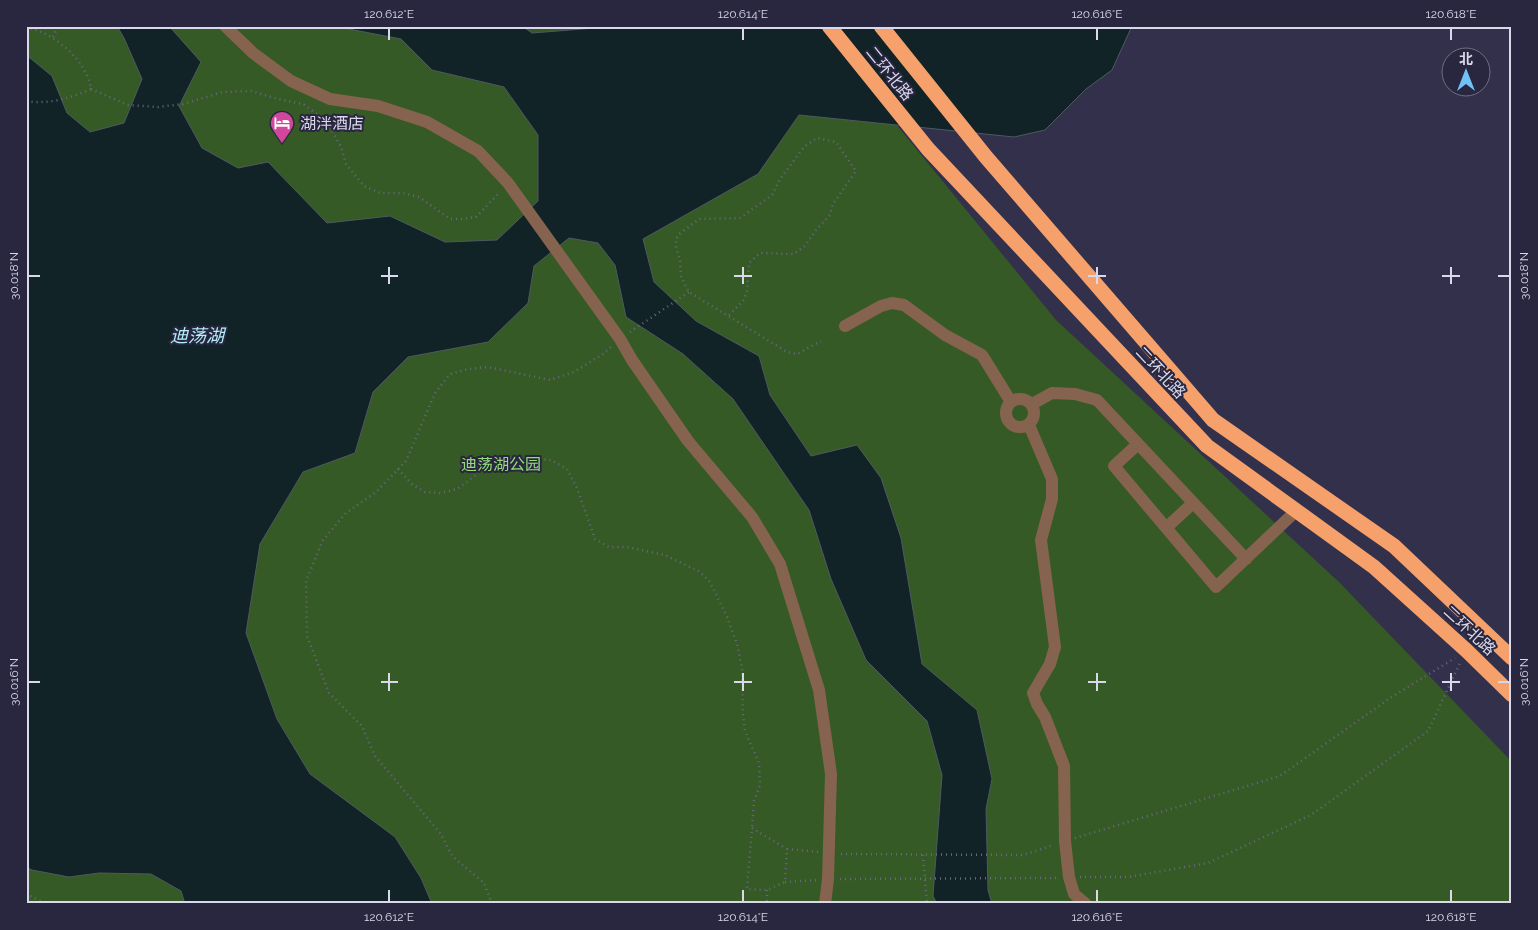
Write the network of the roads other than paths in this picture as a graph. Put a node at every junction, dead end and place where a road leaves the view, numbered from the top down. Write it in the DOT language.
graph roads {
  1 [pos="225,26"];
  2 [pos="829,26"];
  3 [pos="881,26"];
  4 [pos="846,326"];
  5 [pos="1011,402"];
  6 [pos="1032,404"];
  7 [pos="1029,425"];
  8 [pos="1138,444"];
  9 [pos="1193,503"];
  10 [pos="1296,511"];
  11 [pos="1167,527"];
  12 [pos="1246,559"];
  13 [pos="1512,658"];
  14 [pos="1512,694"];
  15 [pos="825,904"];
  16 [pos="1086,904"];
  1 -- 15 [label="lane"];
  2 -- 10 [label="highway, 二环北路"];
  3 -- 13 [label="highway, 二环北路"];
  4 -- 5 [label="lane"];
  5 -- 6 [label="lane"];
  5 -- 7 [label="lane"];
  6 -- 7 [label="lane"];
  6 -- 8 [label="lane"];
  7 -- 16 [label="lane"];
  8 -- 9 [label="lane"];
  8 -- 11 [label="lane"];
  9 -- 11 [label="lane"];
  9 -- 12 [label="lane"];
  10 -- 12 [label="lane"];
  10 -- 14 [label="highway, 二环北路"];
  11 -- 12 [label="lane"];
}
